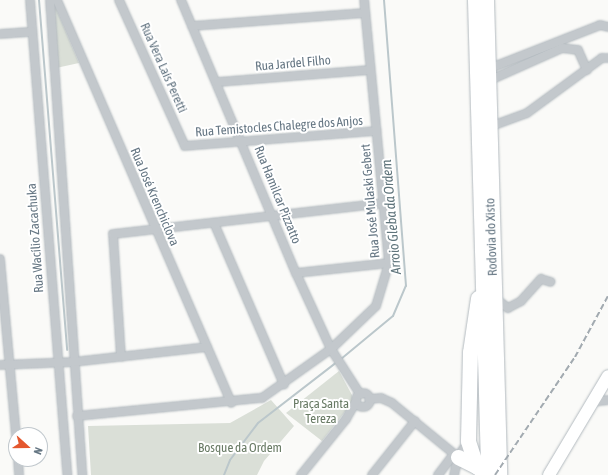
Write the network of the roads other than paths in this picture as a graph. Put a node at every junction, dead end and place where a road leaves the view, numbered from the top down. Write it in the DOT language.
graph roads {
  1 [pos="30,0"];
  2 [pos="50,0"];
  3 [pos="57,0"];
  4 [pos="119,0"];
  5 [pos="181,0"];
  6 [pos="364,0"];
  7 [pos="475,0"];
  8 [pos="486,0"];
  9 [pos="365,13"];
  10 [pos="192,26"];
  11 [pos="608,27"];
  12 [pos="32,32"];
  13 [pos="0,34"];
  14 [pos="608,58"];
  15 [pos="370,70"];
  16 [pos="587,70"];
  17 [pos="488,75"];
  18 [pos="218,82"];
  19 [pos="489,126"];
  20 [pos="376,131"];
  21 [pos="243,141"];
  22 [pos="184,146"];
  23 [pos="384,203"];
  24 [pos="274,217"];
  25 [pos="214,223"];
  26 [pos="154,228"];
  27 [pos="0,259"];
  28 [pos="389,263"];
  29 [pos="296,273"];
  30 [pos="483,277"];
  31 [pos="551,282"];
  32 [pos="494,298"];
  33 [pos="207,347"];
  34 [pos="332,351"];
  35 [pos="120,357"];
  36 [pos="57,362"];
  37 [pos="73,362"];
  38 [pos="0,365"];
  39 [pos="11,365"];
  40 [pos="608,376"];
  41 [pos="284,384"];
  42 [pos="358,398"];
  43 [pos="608,400"];
  44 [pos="592,402"];
  45 [pos="232,403"];
  46 [pos="367,403"];
  47 [pos="77,416"];
  48 [pos="346,419"];
  49 [pos="415,421"];
  50 [pos="15,427"];
  51 [pos="468,441"];
  52 [pos="456,455"];
  53 [pos="484,472"];
  54 [pos="67,475"];
  55 [pos="82,475"];
  56 [pos="301,475"];
  57 [pos="372,475"];
  58 [pos="438,475"];
  59 [pos="454,475"];
  60 [pos="499,475"];
  61 [pos="549,475"];
  1 -- 12 [label="street, Rua Wacílio Zacachuka"];
  2 -- 37 [label="street"];
  3 -- 26 [label="street, Rua José Krenchiclova"];
  4 -- 22 [label="street, Rua Vera Laís Peretti"];
  5 -- 10 [label="street, Rua Hamilcar Pizzatto"];
  6 -- 9 [label="street, Rua José Mulaski Gebert"];
  7 -- 30 [label="highway, Rodovia do Xisto"];
  8 -- 17 [label="highway, Rodovia do Xisto"];
  9 -- 10 [label="street"];
  9 -- 15 [label="street, Rua José Mulaski Gebert"];
  10 -- 18 [label="street, Rua Hamilcar Pizzatto"];
  11 -- 17 [label="street"];
  12 -- 13 [label="street"];
  12 -- 36 [label="street, Rua Wacílio Zacachuka"];
  14 -- 16 [label="street"];
  15 -- 18 [label="street, Rua Jardel Filho"];
  15 -- 20 [label="street, Rua José Mulaski Gebert"];
  16 -- 17 [label="street"];
  16 -- 19 [label="street"];
  17 -- 19 [label="highway, Rodovia do Xisto"];
  18 -- 21 [label="street, Rua Hamilcar Pizzatto"];
  19 -- 32 [label="highway, Rodovia do Xisto"];
  20 -- 21 [label="street, Rua Temistocles Chalegre dos Anjos"];
  20 -- 23 [label="street, Rua José Mulaski Gebert"];
  21 -- 22 [label="street, Rua Temistocles Chalegre dos Anjos"];
  21 -- 24 [label="street, Rua Hamilcar Pizzatto"];
  23 -- 24 [label="street"];
  23 -- 28 [label="street, Rua José Mulaski Gebert"];
  24 -- 25 [label="street"];
  24 -- 29 [label="street, Rua Hamilcar Pizzatto"];
  25 -- 26 [label="street"];
  25 -- 41 [label="street"];
  26 -- 33 [label="street, Rua José Krenchiclova"];
  26 -- 35 [label="street"];
  27 -- 39 [label="street"];
  28 -- 29 [label="street"];
  28 -- 34 [label="street, Rua José Mulaski Gebert"];
  29 -- 34 [label="street, Rua Hamilcar Pizzatto"];
  30 -- 51 [label="highway"];
  30 -- 53 [label="highway, Rodovia do Xisto"];
  31 -- 32 [label="street"];
  32 -- 60 [label="highway, Rodovia do Xisto"];
  33 -- 35 [label="street"];
  33 -- 45 [label="street, Rua José Krenchiclova"];
  34 -- 41 [label="street, Rua José Mulaski Gebert"];
  34 -- 42 [label="street, Rua Hamilcar Pizzatto"];
  35 -- 37 [label="street"];
  36 -- 37 [label="street"];
  36 -- 39 [label="street"];
  36 -- 54 [label="street, Rua Wacílio Zacachuka"];
  37 -- 47 [label="street"];
  38 -- 39 [label="street"];
  39 -- 50 [label="street"];
  40 -- 44 [label="street"];
  41 -- 45 [label="street, Rua José Mulaski Gebert"];
  42 -- 46 [label="street"];
  42 -- 46 [label="street"];
  42 -- 48 [label="street"];
  43 -- 44 [label="street"];
  44 -- 61 [label="street"];
  45 -- 47 [label="street, Rua José Mulaski Gebert"];
  46 -- 48 [label="street"];
  46 -- 49 [label="street"];
  47 -- 55 [label="street"];
  48 -- 56 [label="street"];
  49 -- 52 [label="street"];
  49 -- 57 [label="street"];
  51 -- 52 [label="street"];
  51 -- 53 [label="highway"];
  52 -- 53 [label="highway"];
  52 -- 58 [label="street"];
  52 -- 59 [label="street"];
}
